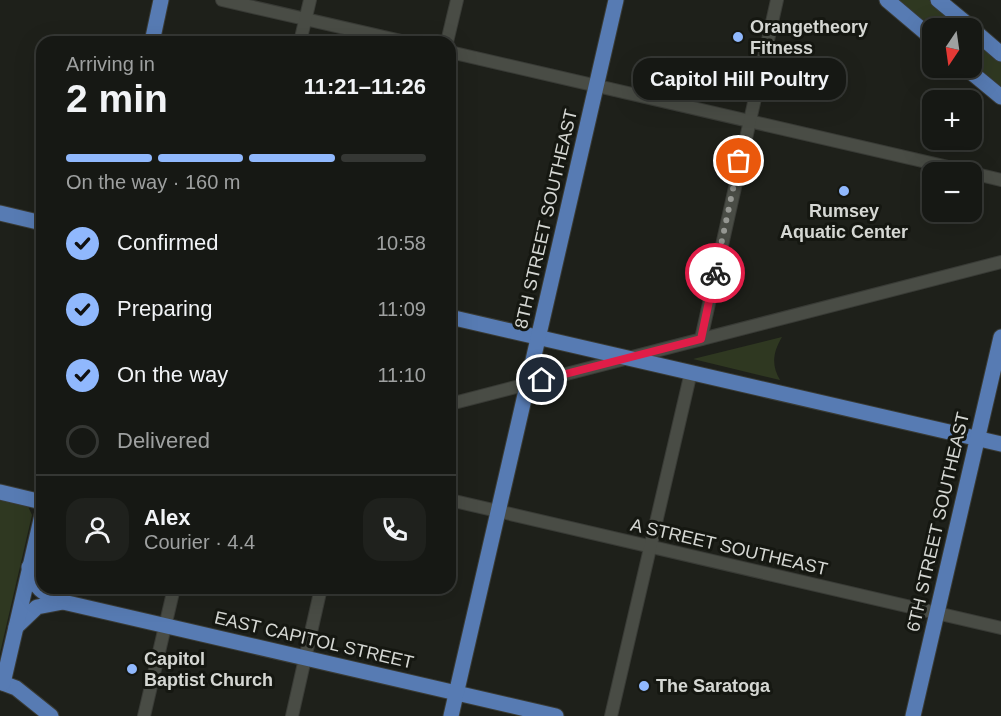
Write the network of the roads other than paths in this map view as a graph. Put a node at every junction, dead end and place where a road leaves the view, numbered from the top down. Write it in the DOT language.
graph roads {
  1 [pos="161,0"];
  2 [pos="222,0"];
  3 [pos="310,0"];
  4 [pos="457,0"];
  5 [pos="616,0"];
  6 [pos="777,0"];
  7 [pos="887,0"];
  8 [pos="938,0"];
  9 [pos="959,18"];
  10 [pos="305,19"];
  11 [pos="922,30"];
  12 [pos="153,36"];
  13 [pos="301,36"];
  14 [pos="380,36"];
  15 [pos="448,36"];
  16 [pos="982,38"];
  17 [pos="456,53"];
  18 [pos="1001,54"];
  19 [pos="978,78"];
  20 [pos="597,86"];
  21 [pos="1001,97"];
  22 [pos="749,121"];
  23 [pos="924,162"];
  24 [pos="982,176"];
  25 [pos="1001,180"];
  26 [pos="0,213"];
  27 [pos="36,222"];
  28 [pos="1001,262"];
  29 [pos="456,318"];
  30 [pos="1001,337"];
  31 [pos="538,338"];
  32 [pos="701,339"];
  33 [pos="628,358"];
  34 [pos="691,372"];
  35 [pos="527,384"];
  36 [pos="456,402"];
  37 [pos="978,439"];
  38 [pos="1001,444"];
  39 [pos="0,492"];
  40 [pos="36,501"];
  41 [pos="456,502"];
  42 [pos="498,512"];
  43 [pos="36,539"];
  44 [pos="650,547"];
  45 [pos="29,567"];
  46 [pos="36,585"];
  47 [pos="46,594"];
  48 [pos="173,594"];
  49 [pos="320,594"];
  50 [pos="63,602"];
  51 [pos="937,613"];
  52 [pos="165,626"];
  53 [pos="16,627"];
  54 [pos="1001,628"];
  55 [pos="305,658"];
  56 [pos="1,686"];
  57 [pos="456,693"];
  58 [pos="51,716"];
  59 [pos="144,716"];
  60 [pos="292,716"];
  61 [pos="451,716"];
  62 [pos="556,716"];
  63 [pos="611,716"];
  64 [pos="913,716"];
  1 -- 12 [label="main road"];
  2 -- 10 [label="street"];
  3 -- 10 [label="street"];
  4 -- 15 [label="street"];
  5 -- 20 [label="main road, 8TH STREET SOUTHEAST"];
  6 -- 22 [label="street"];
  7 -- 11 [label="main road"];
  8 -- 9 [label="main road"];
  10 -- 13 [label="street"];
  10 -- 14 [label="street"];
  16 -- 18 [label="main road"];
  17 -- 20 [label="street"];
  19 -- 21 [label="main road"];
  20 -- 22 [label="street"];
  20 -- 31 [label="main road, 8TH STREET SOUTHEAST"];
  22 -- 23 [label="street"];
  22 -- 32 [label="street"];
  24 -- 25 [label="street"];
  26 -- 27 [label="main road"];
  28 -- 32 [label="street"];
  29 -- 31 [label="main road"];
  30 -- 37 [label="main road, 6TH STREET SOUTHEAST"];
  31 -- 33 [label="main road"];
  31 -- 35 [label="main road, 8TH STREET SOUTHEAST"];
  32 -- 33 [label="street"];
  33 -- 34 [label="main road"];
  33 -- 35 [label="street"];
  34 -- 37 [label="main road"];
  34 -- 44 [label="street"];
  35 -- 36 [label="street"];
  35 -- 42 [label="main road, 8TH STREET SOUTHEAST"];
  37 -- 38 [label="main road"];
  37 -- 51 [label="main road, 6TH STREET SOUTHEAST"];
  39 -- 40 [label="main road"];
  41 -- 42 [label="street, A STREET SOUTHEAST"];
  42 -- 44 [label="street, A STREET SOUTHEAST"];
  42 -- 57 [label="main road, 8TH STREET SOUTHEAST"];
  43 -- 45 [label="main road"];
  44 -- 51 [label="street, A STREET SOUTHEAST"];
  44 -- 63 [label="street"];
  45 -- 46 [label="main road"];
  45 -- 53 [label="main road"];
  47 -- 50 [label="main road"];
  48 -- 52 [label="street"];
  49 -- 55 [label="street"];
  50 -- 52 [label="main road, EAST CAPITOL STREET"];
  50 -- 53 [label="main road"];
  51 -- 54 [label="street, A STREET SOUTHEAST"];
  51 -- 64 [label="main road, 6TH STREET SOUTHEAST"];
  52 -- 55 [label="main road, EAST CAPITOL STREET"];
  52 -- 59 [label="street"];
  53 -- 56 [label="main road"];
  55 -- 57 [label="main road, EAST CAPITOL STREET"];
  55 -- 60 [label="street"];
  56 -- 58 [label="main road"];
  57 -- 61 [label="main road, 8TH STREET SOUTHEAST"];
  57 -- 62 [label="main road, EAST CAPITOL STREET"];
}
